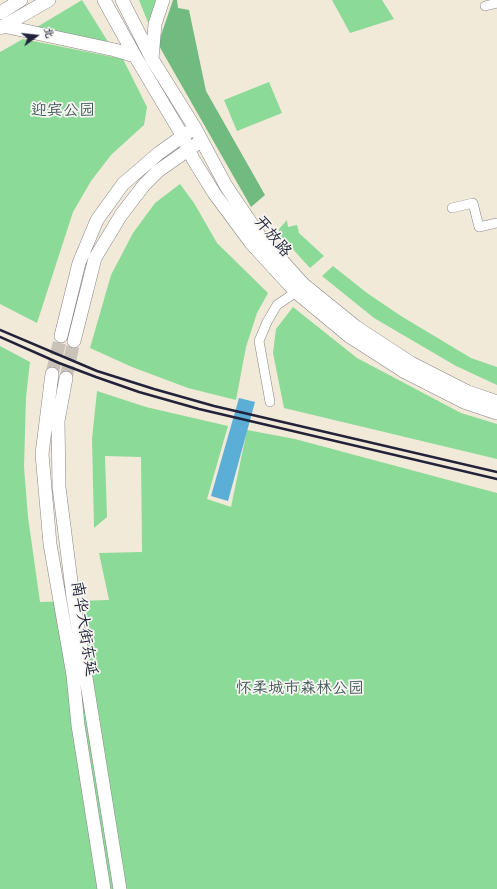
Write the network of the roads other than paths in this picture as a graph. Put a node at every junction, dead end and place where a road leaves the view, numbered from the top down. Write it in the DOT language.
graph roads {
  1 [pos="2,0"];
  2 [pos="21,0"];
  3 [pos="49,0"];
  4 [pos="104,0"];
  5 [pos="122,0"];
  6 [pos="162,0"];
  7 [pos="497,3"];
  8 [pos="485,6"];
  9 [pos="0,7"];
  10 [pos="0,13"];
  11 [pos="1,27"];
  12 [pos="135,56"];
  13 [pos="152,59"];
  14 [pos="195,128"];
  15 [pos="182,135"];
  16 [pos="201,141"];
  17 [pos="188,149"];
  18 [pos="452,208"];
  19 [pos="497,223"];
  20 [pos="296,292"];
  21 [pos="61,336"];
  22 [pos="74,341"];
  23 [pos="52,374"];
  24 [pos="66,378"];
  25 [pos="270,402"];
  26 [pos="497,402"];
  27 [pos="497,413"];
  28 [pos="104,889"];
  29 [pos="120,889"];
  1 -- 9 [label="main road"];
  2 -- 10 [label="main road"];
  3 -- 11 [label="main road"];
  4 -- 12 [label="main road, 开放路"];
  5 -- 13 [label="main road, 开放路"];
  6 -- 13 [label="main road"];
  7 -- 8 [label="street"];
  11 -- 12 [label="main road"];
  12 -- 15 [label="main road, 开放路"];
  13 -- 14 [label="main road, 开放路"];
  14 -- 15 [label="main road"];
  14 -- 16 [label="main road, 开放路"];
  15 -- 17 [label="main road, 开放路"];
  15 -- 21 [label="main road"];
  16 -- 17 [label="main road"];
  16 -- 26 [label="main road, 开放路"];
  17 -- 20 [label="main road, 开放路"];
  17 -- 22 [label="main road"];
  18 -- 19 [label="street"];
  20 -- 25 [label="street"];
  20 -- 27 [label="main road, 开放路"];
  23 -- 28 [label="main road, 南华大街东延"];
  24 -- 29 [label="main road, 南华大街东延"];
}
